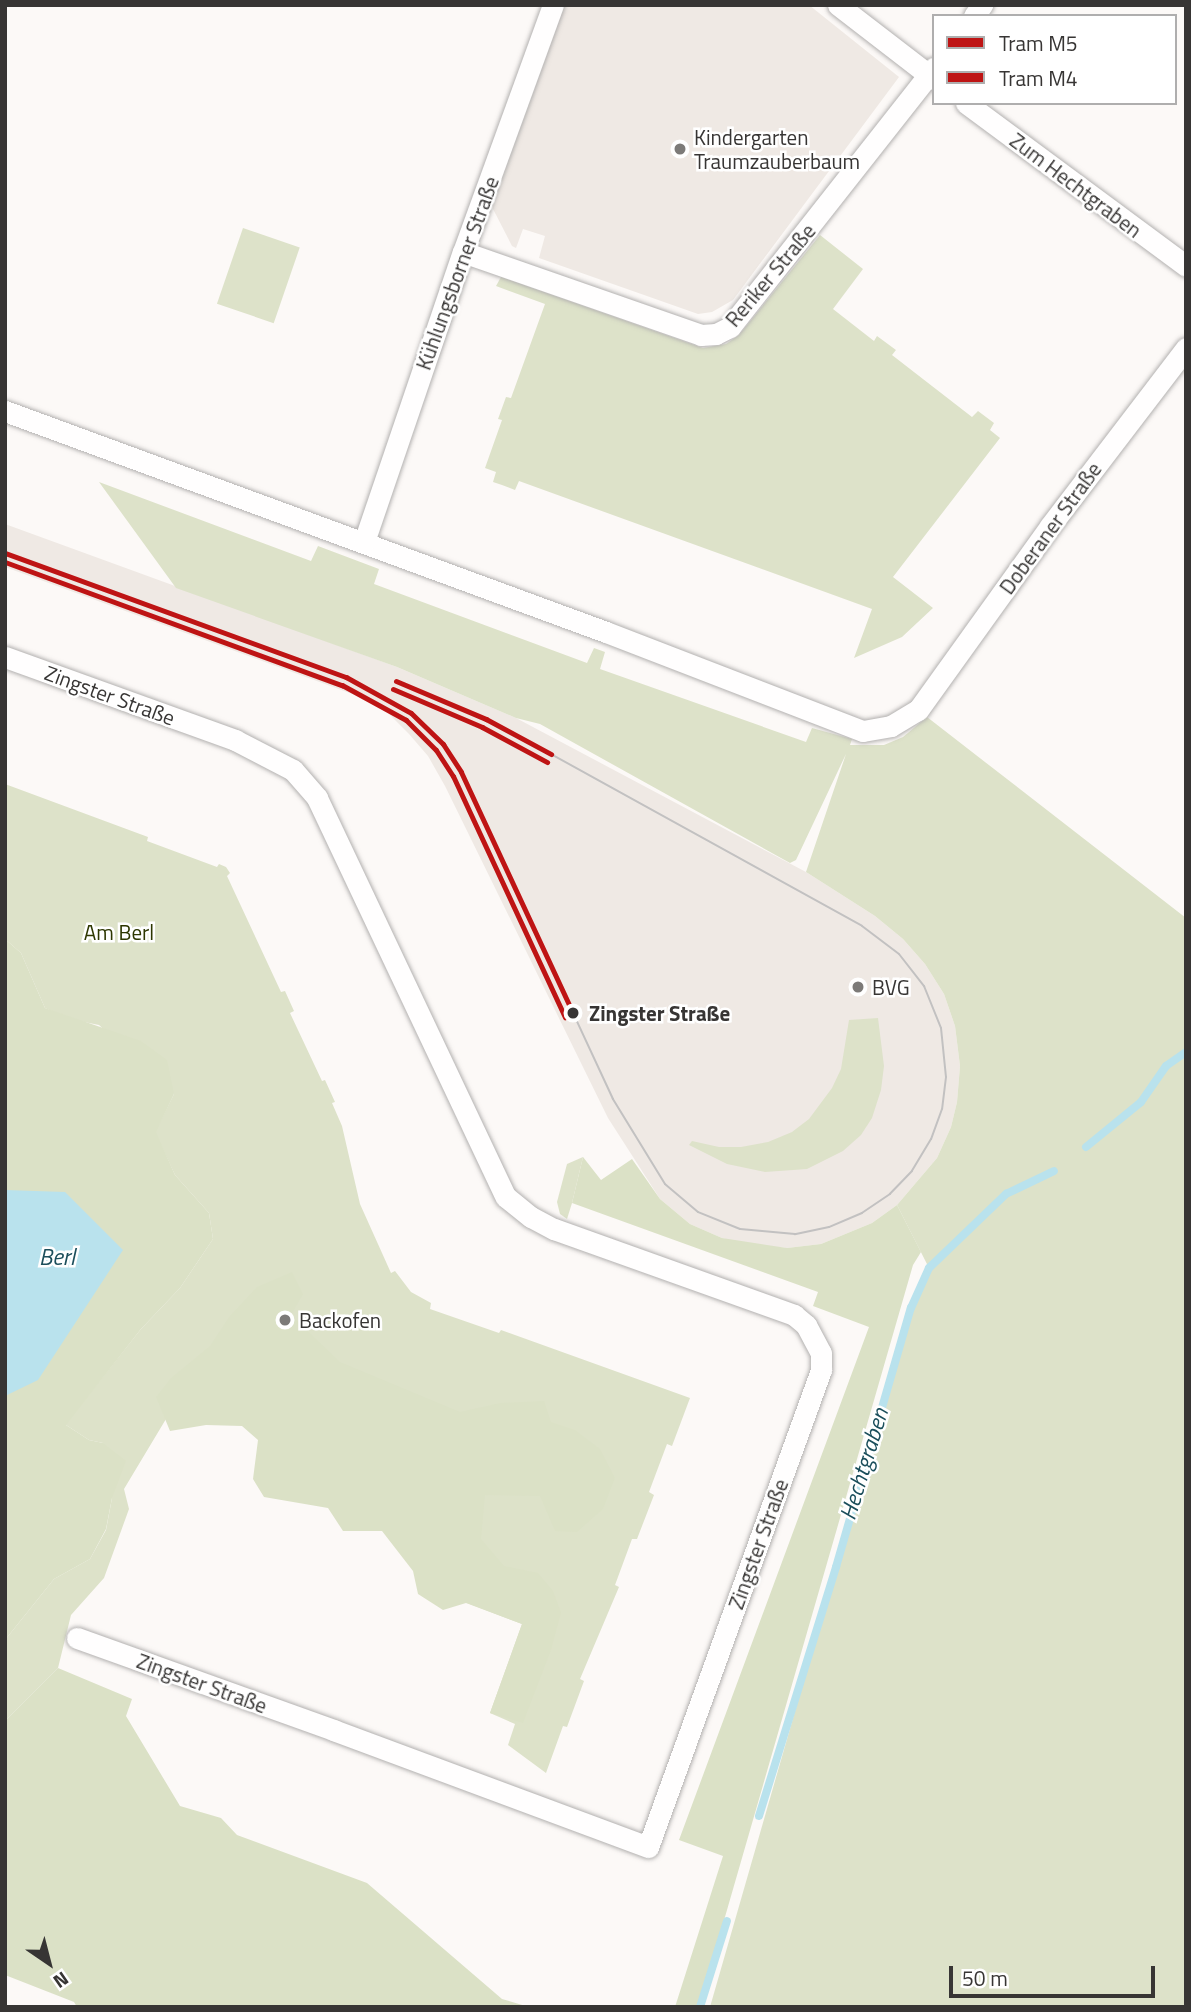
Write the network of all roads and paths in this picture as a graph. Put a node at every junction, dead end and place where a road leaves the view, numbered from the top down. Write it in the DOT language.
graph roads {
  1 [pos="553,5"];
  2 [pos="838,5"];
  3 [pos="932,74"];
  4 [pos="969,105"];
  5 [pos="463,251"];
  6 [pos="1186,266"];
  7 [pos="1186,348"];
  8 [pos="5,411"];
  9 [pos="364,542"];
  10 [pos="5,657"];
  11 [pos="76,1638"];
  1 -- 5 [label="street, Kühlungsborner Straße"];
  2 -- 3 [label="street"];
  3 -- 5 [label="street, Reriker Straße"];
  4 -- 6 [label="street, Zum Hechtgraben"];
  5 -- 9 [label="street, Kühlungsborner Straße"];
  7 -- 9 [label="street, Doberaner Straße"];
  8 -- 9 [label="street"];
  10 -- 11 [label="street, Zingster Straße"];
}
